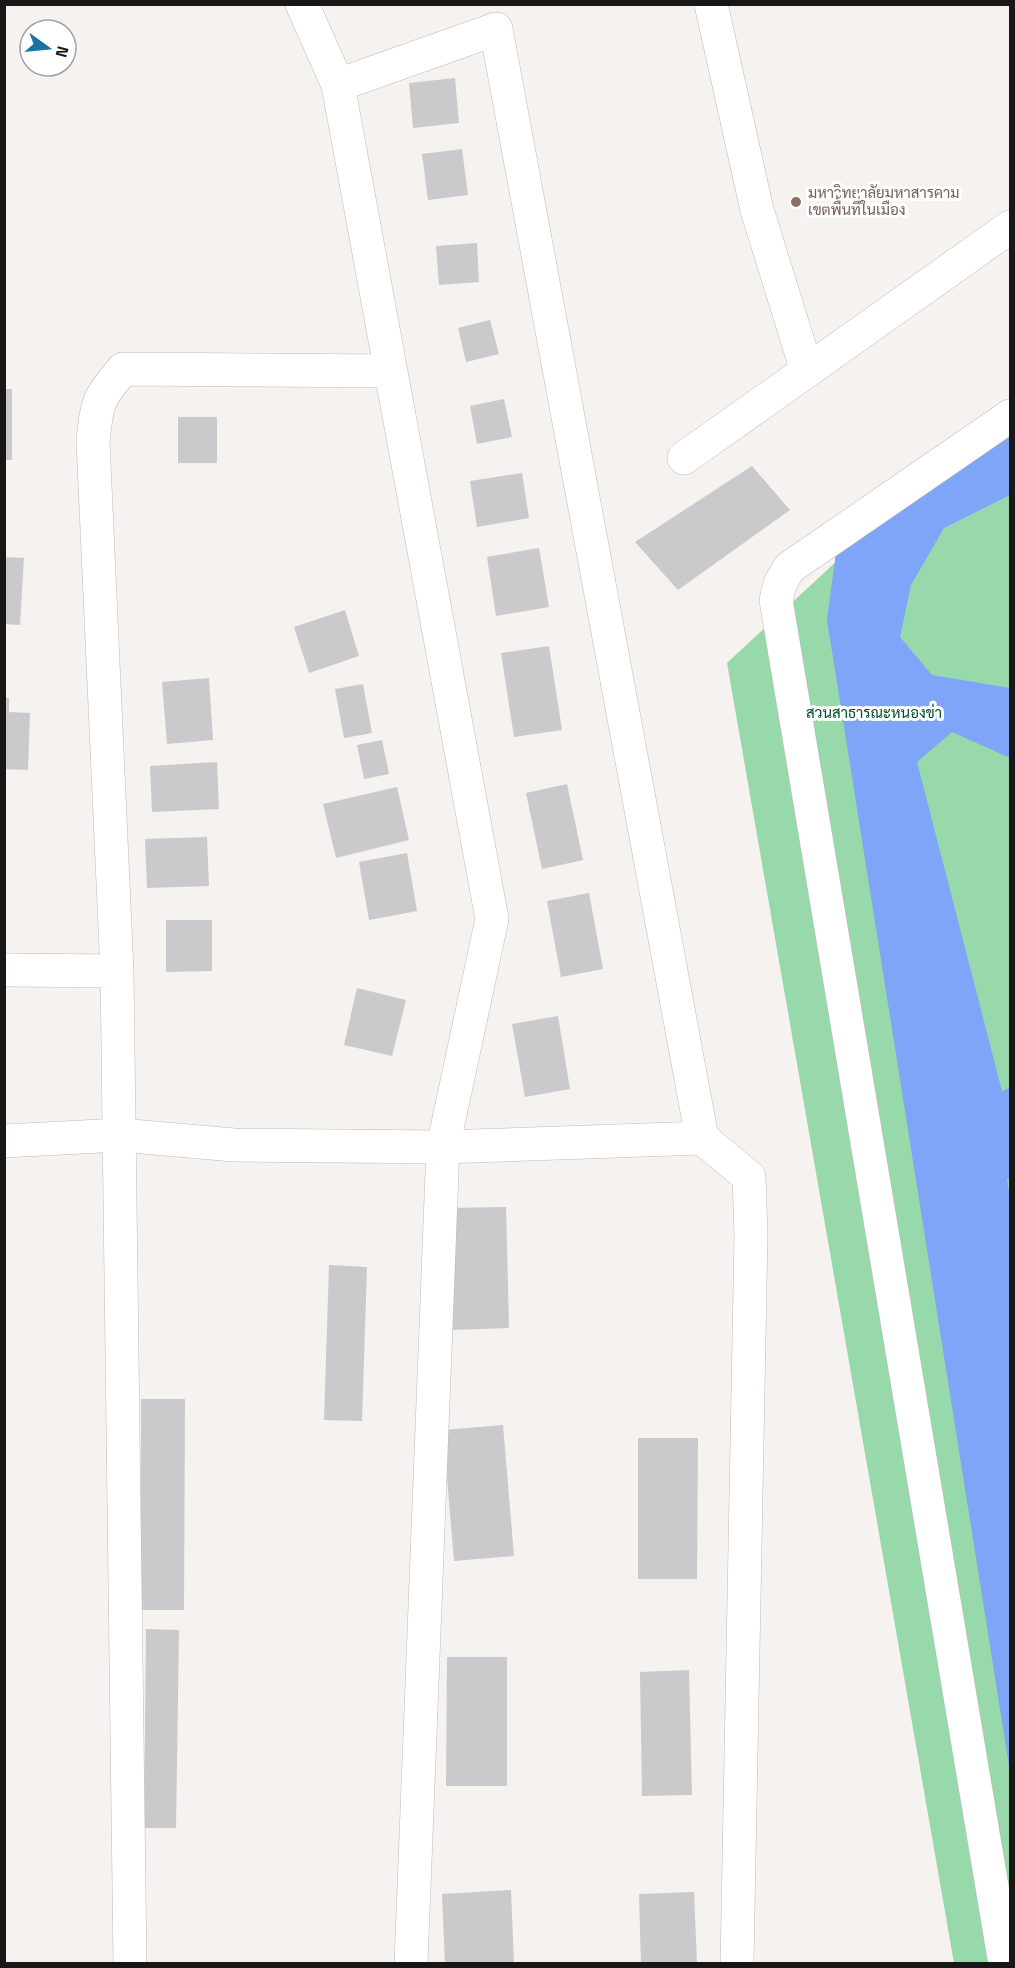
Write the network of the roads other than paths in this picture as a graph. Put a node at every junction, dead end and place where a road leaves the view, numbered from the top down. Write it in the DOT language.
graph roads {
  1 [pos="302,4"];
  2 [pos="711,4"];
  3 [pos="338,85"];
  4 [pos="1011,227"];
  5 [pos="390,371"];
  6 [pos="807,371"];
  7 [pos="1011,416"];
  8 [pos="684,458"];
  9 [pos="4,970"];
  10 [pos="117,970"];
  11 [pos="120,1135"];
  12 [pos="702,1138"];
  13 [pos="4,1141"];
  14 [pos="443,1147"];
  15 [pos="130,1964"];
  16 [pos="411,1964"];
  17 [pos="737,1964"];
  18 [pos="1005,1964"];
  1 -- 3 [label="street"];
  2 -- 6 [label="street"];
  3 -- 5 [label="street"];
  3 -- 12 [label="street"];
  4 -- 6 [label="street"];
  5 -- 10 [label="street"];
  5 -- 14 [label="street"];
  6 -- 8 [label="street"];
  7 -- 18 [label="street"];
  9 -- 10 [label="street"];
  10 -- 11 [label="street"];
  11 -- 13 [label="street"];
  11 -- 14 [label="street"];
  11 -- 15 [label="street"];
  12 -- 14 [label="street"];
  12 -- 17 [label="street"];
  14 -- 16 [label="street"];
}
